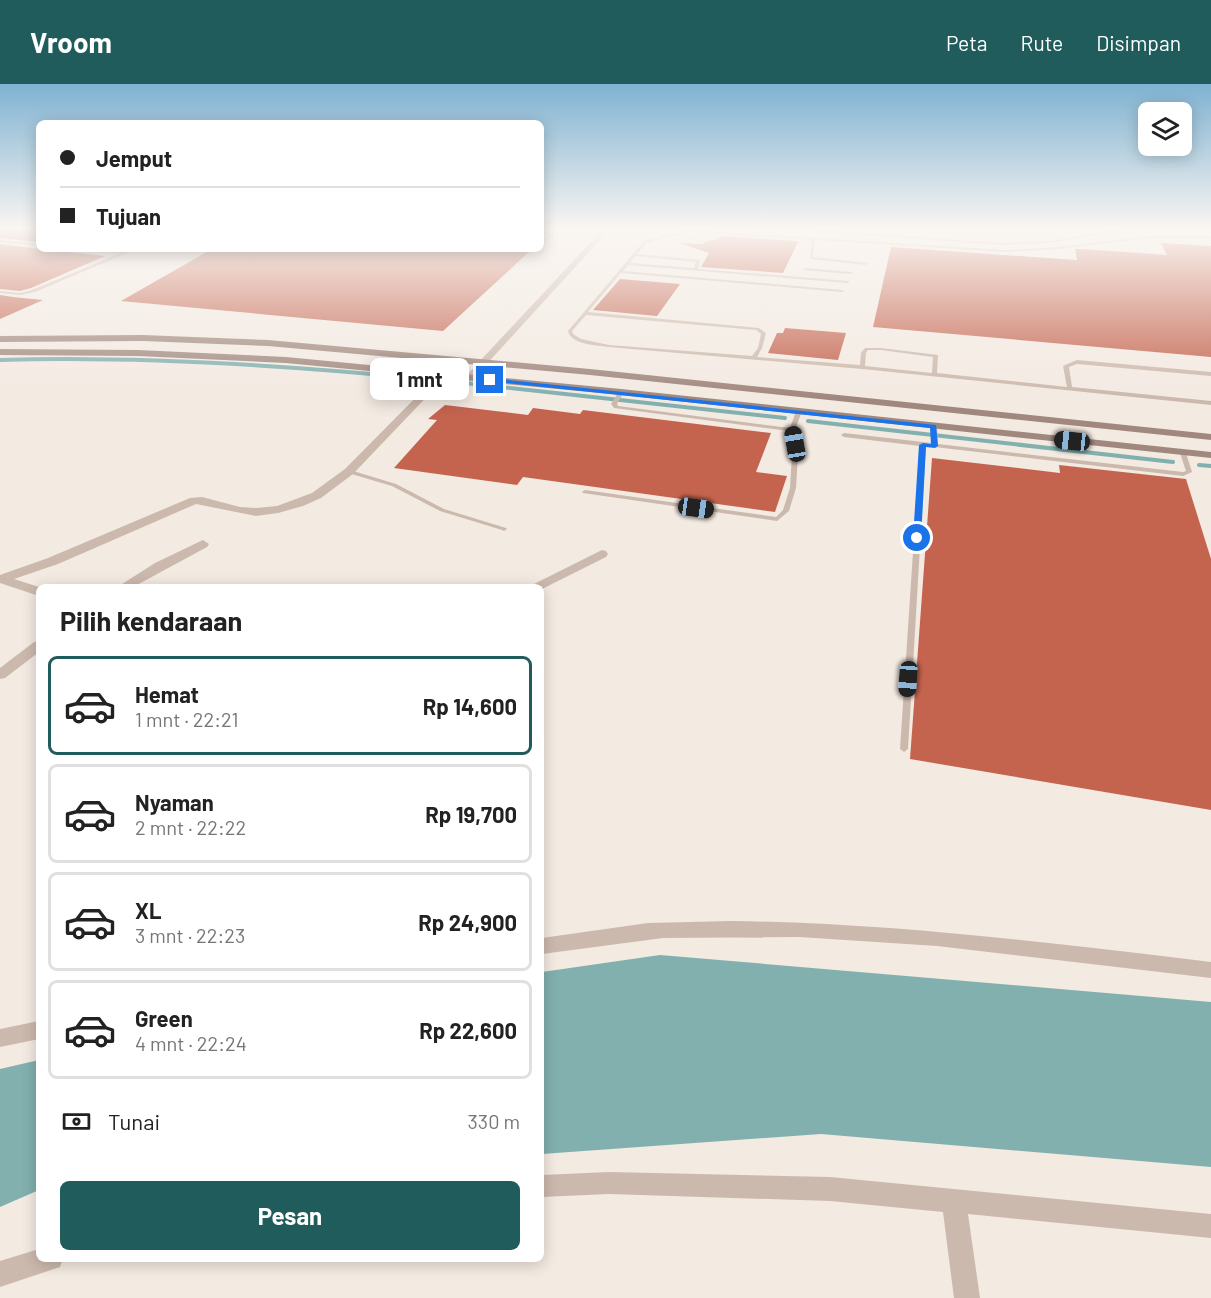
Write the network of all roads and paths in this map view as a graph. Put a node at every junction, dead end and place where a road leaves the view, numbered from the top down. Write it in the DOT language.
graph roads {
  1 [pos="48,285"];
  2 [pos="556,285"];
  3 [pos="610,285"];
  4 [pos="769,285"];
  5 [pos="797,287"];
  6 [pos="842,291"];
  7 [pos="0,292"];
  8 [pos="584,313"];
  9 [pos="0,339"];
  10 [pos="0,352"];
  11 [pos="754,358"];
  12 [pos="484,364"];
  13 [pos="862,367"];
  14 [pos="934,374"];
  15 [pos="1211,374"];
  16 [pos="440,376"];
  17 [pos="469,378"];
  18 [pos="1070,389"];
  19 [pos="618,397"];
  20 [pos="1211,403"];
  21 [pos="799,411"];
  22 [pos="792,430"];
  23 [pos="934,432"];
  24 [pos="844,435"];
  25 [pos="1211,437"];
  26 [pos="923,445"];
  27 [pos="935,446"];
  28 [pos="1183,453"];
  29 [pos="1211,455"];
  30 [pos="350,472"];
  31 [pos="585,492"];
  32 [pos="504,529"];
  33 [pos="203,544"];
  34 [pos="602,554"];
  35 [pos="2,579"];
  36 [pos="129,584"];
  37 [pos="541,584"];
  38 [pos="36,591"];
  39 [pos="36,647"];
  40 [pos="0,675"];
  41 [pos="904,749"];
  42 [pos="544,946"];
  43 [pos="1211,970"];
  44 [pos="36,1029"];
  45 [pos="0,1038"];
  46 [pos="544,1186"];
  47 [pos="954,1202"];
  48 [pos="1211,1226"];
  49 [pos="38,1262"];
  50 [pos="0,1274"];
  51 [pos="967,1298"];
  1 -- 7 [label="lane"];
  2 -- 12 [label="street"];
  3 -- 8 [label="lane"];
  4 -- 5 [label="lane"];
  5 -- 6 [label="lane"];
  8 -- 11 [label="lane"];
  8 -- 11 [label="lane"];
  9 -- 12 [label="street"];
  10 -- 16 [label="street"];
  11 -- 13 [label="lane"];
  12 -- 17 [label="street"];
  12 -- 25 [label="street"];
  13 -- 14 [label="lane"];
  13 -- 14 [label="lane"];
  14 -- 18 [label="lane"];
  15 -- 18 [label="lane"];
  16 -- 17 [label="street"];
  16 -- 30 [label="street"];
  17 -- 19 [label="street"];
  18 -- 20 [label="lane"];
  19 -- 21 [label="street"];
  19 -- 22 [label="lane"];
  21 -- 22 [label="lane"];
  21 -- 23 [label="street"];
  22 -- 31 [label="lane"];
  23 -- 27 [label="lane"];
  23 -- 28 [label="street"];
  24 -- 26 [label="lane"];
  26 -- 27 [label="lane"];
  26 -- 41 [label="lane"];
  27 -- 28 [label="lane"];
  28 -- 29 [label="street"];
  30 -- 32 [label="lane"];
  30 -- 35 [label="street"];
  33 -- 36 [label="street"];
  34 -- 37 [label="street"];
  35 -- 38 [label="street"];
  39 -- 40 [label="street"];
  42 -- 43 [label="street"];
  44 -- 45 [label="street"];
  46 -- 47 [label="street"];
  47 -- 48 [label="street"];
  47 -- 51 [label="street"];
  49 -- 50 [label="street"];
}
